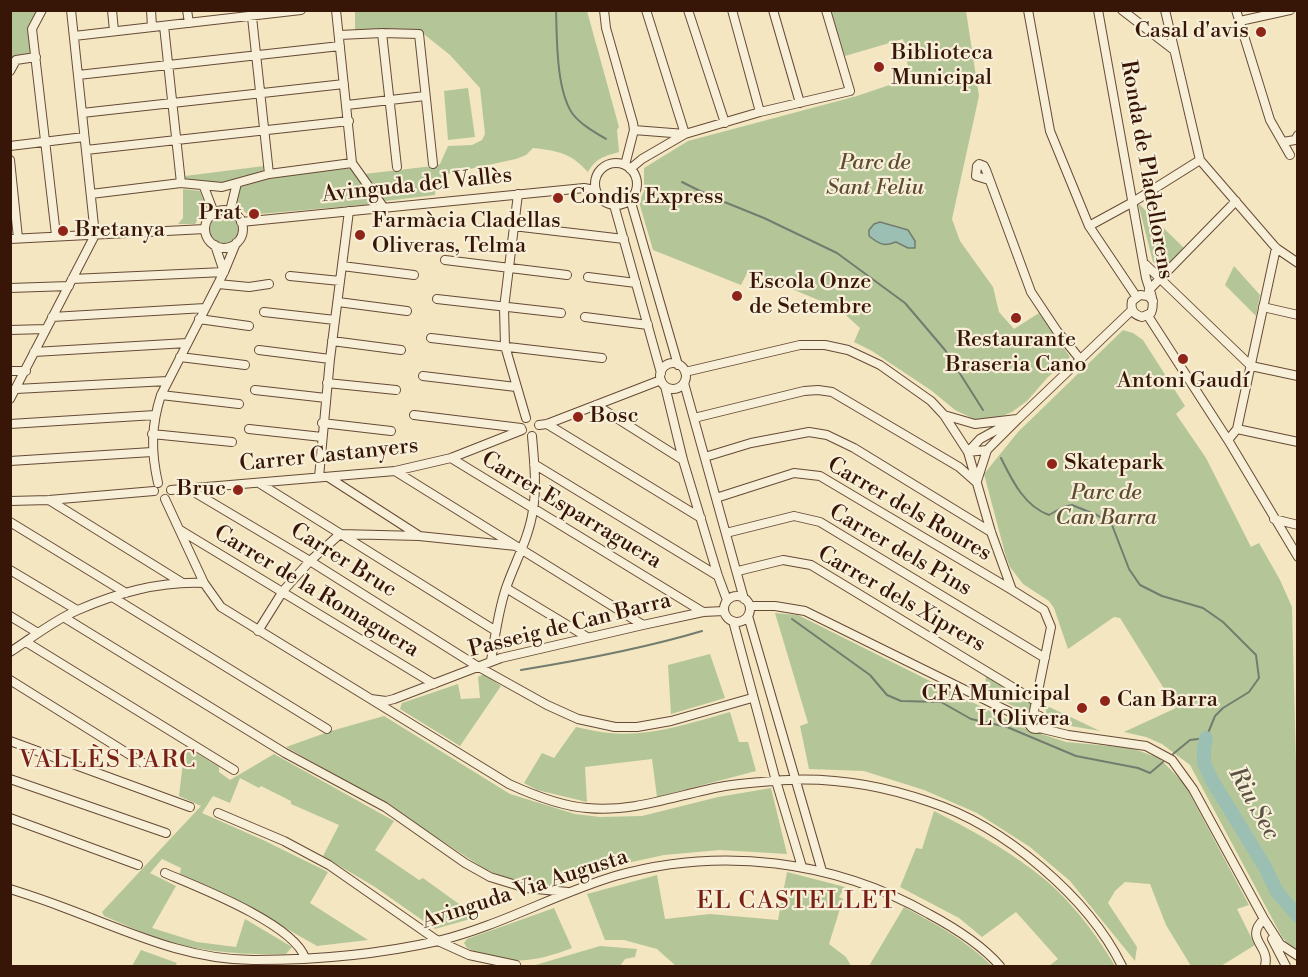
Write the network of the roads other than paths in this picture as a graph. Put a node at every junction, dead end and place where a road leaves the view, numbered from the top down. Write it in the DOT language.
graph roads {
  1 [pos="42,10"];
  2 [pos="71,10"];
  3 [pos="112,10"];
  4 [pos="151,10"];
  5 [pos="188,10"];
  6 [pos="336,10"];
  7 [pos="604,10"];
  8 [pos="646,10"];
  9 [pos="688,10"];
  10 [pos="732,10"];
  11 [pos="773,10"];
  12 [pos="826,10"];
  13 [pos="1028,10"];
  14 [pos="1098,10"];
  15 [pos="1122,10"];
  16 [pos="1165,10"];
  17 [pos="1236,10"];
  18 [pos="1290,10"];
  19 [pos="298,11"];
  20 [pos="258,14"];
  21 [pos="224,15"];
  22 [pos="1240,21"];
  23 [pos="189,23"];
  24 [pos="164,26"];
  25 [pos="152,27"];
  26 [pos="114,31"];
  27 [pos="382,33"];
  28 [pos="339,35"];
  29 [pos="74,36"];
  30 [pos="339,46"];
  31 [pos="1174,50"];
  32 [pos="256,56"];
  33 [pos="36,57"];
  34 [pos="168,65"];
  35 [pos="10,70"];
  36 [pos="78,75"];
  37 [pos="344,84"];
  38 [pos="261,93"];
  39 [pos="425,96"];
  40 [pos="390,100"];
  41 [pos="172,103"];
  42 [pos="800,103"];
  43 [pos="347,105"];
  44 [pos="760,112"];
  45 [pos="82,113"];
  46 [pos="349,121"];
  47 [pos="724,123"];
  48 [pos="634,130"];
  49 [pos="265,131"];
  50 [pos="685,134"];
  51 [pos="1298,135"];
  52 [pos="84,137"];
  53 [pos="176,141"];
  54 [pos="46,142"];
  55 [pos="1283,142"];
  56 [pos="10,146"];
  57 [pos="86,150"];
  58 [pos="1290,155"];
  59 [pos="10,160"];
  60 [pos="1200,160"];
  61 [pos="352,163"];
  62 [pos="433,164"];
  63 [pos="397,167"];
  64 [pos="627,167"];
  65 [pos="269,174"];
  66 [pos="989,180"];
  67 [pos="181,183"];
  68 [pos="237,183"];
  69 [pos="204,187"];
  70 [pos="595,190"];
  71 [pos="91,194"];
  72 [pos="518,194"];
  73 [pos="630,199"];
  74 [pos="1236,201"];
  75 [pos="1132,202"];
  76 [pos="614,205"];
  77 [pos="384,207"];
  78 [pos="230,211"];
  79 [pos="349,211"];
  80 [pos="214,213"];
  81 [pos="241,222"];
  82 [pos="513,226"];
  83 [pos="1089,226"];
  84 [pos="205,230"];
  85 [pos="95,235"];
  86 [pos="56,236"];
  87 [pos="14,239"];
  88 [pos="624,239"];
  89 [pos="236,243"];
  90 [pos="216,245"];
  91 [pos="1276,248"];
  92 [pos="445,260"];
  93 [pos="1298,262"];
  94 [pos="1145,263"];
  95 [pos="342,267"];
  96 [pos="509,267"];
  97 [pos="224,272"];
  98 [pos="414,275"];
  99 [pos="567,275"];
  100 [pos="290,276"];
  101 [pos="588,277"];
  102 [pos="1160,278"];
  103 [pos="340,281"];
  104 [pos="71,282"];
  105 [pos="636,282"];
  106 [pos="218,284"];
  107 [pos="269,284"];
  108 [pos="10,288"];
  109 [pos="1149,290"];
  110 [pos="1136,296"];
  111 [pos="436,299"];
  112 [pos="1153,301"];
  113 [pos="338,302"];
  114 [pos="504,306"];
  115 [pos="1263,307"];
  116 [pos="205,308"];
  117 [pos="1132,310"];
  118 [pos="407,311"];
  119 [pos="264,312"];
  120 [pos="561,313"];
  121 [pos="1298,315"];
  122 [pos="1148,316"];
  123 [pos="52,317"];
  124 [pos="585,317"];
  125 [pos="199,319"];
  126 [pos="335,320"];
  127 [pos="648,325"];
  128 [pos="249,326"];
  129 [pos="46,329"];
  130 [pos="10,330"];
  131 [pos="431,338"];
  132 [pos="332,341"];
  133 [pos="187,343"];
  134 [pos="505,346"];
  135 [pos="259,350"];
  136 [pos="401,350"];
  137 [pos="34,352"];
  138 [pos="180,357"];
  139 [pos="602,358"];
  140 [pos="330,359"];
  141 [pos="1080,359"];
  142 [pos="245,365"];
  143 [pos="678,365"];
  144 [pos="1251,366"];
  145 [pos="26,371"];
  146 [pos="10,372"];
  147 [pos="685,372"];
  148 [pos="423,376"];
  149 [pos="1298,376"];
  150 [pos="662,380"];
  151 [pos="167,381"];
  152 [pos="684,382"];
  153 [pos="327,383"];
  154 [pos="516,387"];
  155 [pos="16,389"];
  156 [pos="255,390"];
  157 [pos="396,390"];
  158 [pos="161,395"];
  159 [pos="326,398"];
  160 [pos="10,399"];
  161 [pos="239,404"];
  162 [pos="596,405"];
  163 [pos="155,415"];
  164 [pos="414,415"];
  165 [pos="944,415"];
  166 [pos="526,418"];
  167 [pos="694,418"];
  168 [pos="1018,419"];
  169 [pos="322,423"];
  170 [pos="10,424"];
  171 [pos="543,424"];
  172 [pos="249,429"];
  173 [pos="522,429"];
  174 [pos="1237,429"];
  175 [pos="391,431"];
  176 [pos="152,434"];
  177 [pos="532,436"];
  178 [pos="322,437"];
  179 [pos="1228,440"];
  180 [pos="232,442"];
  181 [pos="1298,442"];
  182 [pos="987,450"];
  183 [pos="152,452"];
  184 [pos="968,452"];
  185 [pos="451,458"];
  186 [pos="705,458"];
  187 [pos="10,460"];
  188 [pos="684,460"];
  189 [pos="534,464"];
  190 [pos="395,471"];
  191 [pos="323,477"];
  192 [pos="977,482"];
  193 [pos="259,483"];
  194 [pos="156,487"];
  195 [pos="189,489"];
  196 [pos="171,490"];
  197 [pos="716,498"];
  198 [pos="165,499"];
  199 [pos="49,500"];
  200 [pos="10,501"];
  201 [pos="533,510"];
  202 [pos="701,518"];
  203 [pos="1274,519"];
  204 [pos="10,522"];
  205 [pos="1298,525"];
  206 [pos="179,530"];
  207 [pos="991,532"];
  208 [pos="726,533"];
  209 [pos="340,534"];
  210 [pos="419,536"];
  211 [pos="519,548"];
  212 [pos="1298,557"];
  213 [pos="310,561"];
  214 [pos="10,570"];
  215 [pos="738,571"];
  216 [pos="718,576"];
  217 [pos="181,582"];
  218 [pos="204,583"];
  219 [pos="506,588"];
  220 [pos="1012,590"];
  221 [pos="283,591"];
  222 [pos="126,593"];
  223 [pos="114,598"];
  224 [pos="727,600"];
  225 [pos="747,602"];
  226 [pos="77,610"];
  227 [pos="724,611"];
  228 [pos="704,612"];
  229 [pos="10,616"];
  230 [pos="748,616"];
  231 [pos="65,618"];
  232 [pos="733,621"];
  233 [pos="643,625"];
  234 [pos="258,631"];
  235 [pos="496,631"];
  236 [pos="38,633"];
  237 [pos="587,637"];
  238 [pos="26,642"];
  239 [pos="10,652"];
  240 [pos="1045,658"];
  241 [pos="491,661"];
  242 [pos="477,666"];
  243 [pos="10,680"];
  244 [pos="434,684"];
  245 [pos="360,694"];
  246 [pos="401,696"];
  247 [pos="752,698"];
  248 [pos="1037,702"];
  249 [pos="398,717"];
  250 [pos="1036,720"];
  251 [pos="327,729"];
  252 [pos="10,741"];
  253 [pos="143,763"];
  254 [pos="234,770"];
  255 [pos="796,778"];
  256 [pos="10,779"];
  257 [pos="776,781"];
  258 [pos="190,807"];
  259 [pos="218,813"];
  260 [pos="10,818"];
  261 [pos="166,833"];
  262 [pos="138,865"];
  263 [pos="802,867"];
  264 [pos="822,871"];
  265 [pos="165,873"];
  266 [pos="10,889"];
  267 [pos="571,893"];
  268 [pos="1264,919"];
  269 [pos="438,941"];
  270 [pos="1298,956"];
  271 [pos="305,958"];
  272 [pos="516,965"];
  273 [pos="1000,966"];
  274 [pos="1122,966"];
  275 [pos="1265,966"];
  276 [pos="1286,966"];
  1 -- 33 [label="street"];
  2 -- 29 [label="street"];
  3 -- 26 [label="street"];
  4 -- 25 [label="street"];
  5 -- 23 [label="street"];
  6 -- 28 [label="street"];
  7 -- 48 [label="street"];
  8 -- 50 [label="street"];
  9 -- 47 [label="street"];
  10 -- 44 [label="street"];
  11 -- 42 [label="street"];
  12 -- 42 [label="street"];
  13 -- 83 [label="street"];
  14 -- 75 [label="street, Ronda de Pladellorens"];
  15 -- 31 [label="street"];
  16 -- 31 [label="street"];
  17 -- 22 [label="street"];
  18 -- 22 [label="street"];
  19 -- 20 [label="street"];
  20 -- 21 [label="street"];
  20 -- 32 [label="street"];
  21 -- 23 [label="street"];
  22 -- 55 [label="street"];
  23 -- 24 [label="street"];
  24 -- 25 [label="street"];
  24 -- 34 [label="street"];
  25 -- 26 [label="street"];
  26 -- 29 [label="street"];
  27 -- 28 [label="street"];
  27 -- 39 [label="street"];
  27 -- 40 [label="street"];
  28 -- 30 [label="street"];
  29 -- 36 [label="street"];
  30 -- 32 [label="street"];
  30 -- 37 [label="street"];
  31 -- 60 [label="street"];
  32 -- 34 [label="street"];
  32 -- 38 [label="street"];
  33 -- 35 [label="street"];
  33 -- 54 [label="street"];
  34 -- 36 [label="street"];
  34 -- 41 [label="street"];
  36 -- 45 [label="street"];
  37 -- 38 [label="street"];
  37 -- 43 [label="street"];
  38 -- 41 [label="street"];
  38 -- 49 [label="street"];
  39 -- 40 [label="street"];
  39 -- 62 [label="street"];
  40 -- 43 [label="street"];
  40 -- 63 [label="street"];
  41 -- 45 [label="street"];
  41 -- 53 [label="street"];
  42 -- 44 [label="street"];
  43 -- 46 [label="street"];
  44 -- 47 [label="street"];
  45 -- 52 [label="street"];
  46 -- 49 [label="street"];
  46 -- 61 [label="street"];
  47 -- 50 [label="street"];
  48 -- 50 [label="street"];
  48 -- 64 [label="street"];
  49 -- 53 [label="street"];
  49 -- 65 [label="street"];
  50 -- 64 [label="street"];
  51 -- 55 [label="street"];
  52 -- 54 [label="street"];
  52 -- 57 [label="street"];
  53 -- 57 [label="street"];
  53 -- 67 [label="street"];
  54 -- 56 [label="street"];
  54 -- 86 [label="street"];
  55 -- 58 [label="street"];
  57 -- 71 [label="street"];
  59 -- 87 [label="street"];
  60 -- 74 [label="street"];
  60 -- 75 [label="street"];
  61 -- 65 [label="street"];
  61 -- 77 [label="street"];
  64 -- 70 [label="street"];
  64 -- 73 [label="street"];
  65 -- 68 [label="street"];
  66 -- 141 [label="street"];
  67 -- 69 [label="street"];
  67 -- 71 [label="street"];
  68 -- 69 [label="street"];
  68 -- 78 [label="street"];
  69 -- 80 [label="street"];
  70 -- 72 [label="street, Avinguda del Vallès"];
  70 -- 76 [label="street"];
  71 -- 85 [label="street"];
  72 -- 77 [label="street, Avinguda del Vallès"];
  72 -- 82 [label="street"];
  73 -- 76 [label="street"];
  73 -- 143 [label="street"];
  74 -- 91 [label="street"];
  74 -- 102 [label="street"];
  75 -- 83 [label="street"];
  75 -- 94 [label="street, Ronda de Pladellorens"];
  76 -- 88 [label="street"];
  77 -- 79 [label="street, Avinguda del Vallès"];
  78 -- 80 [label="street"];
  78 -- 81 [label="street"];
  79 -- 81 [label="street, Avinguda del Vallès"];
  79 -- 95 [label="street"];
  80 -- 84 [label="street"];
  81 -- 89 [label="street"];
  82 -- 88 [label="street"];
  82 -- 96 [label="street"];
  83 -- 110 [label="street"];
  84 -- 85 [label="street"];
  84 -- 90 [label="street"];
  85 -- 86 [label="street"];
  85 -- 104 [label="street"];
  86 -- 87 [label="street"];
  88 -- 105 [label="street"];
  89 -- 90 [label="street"];
  89 -- 97 [label="street"];
  90 -- 97 [label="street"];
  91 -- 93 [label="street"];
  91 -- 115 [label="street"];
  92 -- 96 [label="street"];
  94 -- 102 [label="street"];
  94 -- 109 [label="street, Ronda de Pladellorens"];
  95 -- 98 [label="street"];
  95 -- 103 [label="street"];
  96 -- 99 [label="street"];
  96 -- 114 [label="street"];
  97 -- 104 [label="street"];
  97 -- 106 [label="street"];
  100 -- 103 [label="street"];
  101 -- 105 [label="street"];
  102 -- 109 [label="street"];
  102 -- 144 [label="street"];
  103 -- 113 [label="street"];
  104 -- 108 [label="street"];
  104 -- 123 [label="street"];
  105 -- 127 [label="street"];
  106 -- 107 [label="street"];
  106 -- 116 [label="street"];
  109 -- 112 [label="street, Ronda de Pladellorens"];
  110 -- 112 [label="street"];
  110 -- 117 [label="street"];
  111 -- 114 [label="street"];
  112 -- 122 [label="street"];
  113 -- 118 [label="street"];
  113 -- 126 [label="street"];
  114 -- 120 [label="street"];
  114 -- 134 [label="street"];
  115 -- 121 [label="street"];
  115 -- 144 [label="street"];
  116 -- 123 [label="street"];
  116 -- 125 [label="street"];
  117 -- 122 [label="street"];
  117 -- 141 [label="street"];
  119 -- 126 [label="street"];
  122 -- 179 [label="street"];
  123 -- 129 [label="street"];
  124 -- 127 [label="street"];
  125 -- 128 [label="street"];
  125 -- 133 [label="street"];
  126 -- 132 [label="street"];
  127 -- 150 [label="street"];
  129 -- 130 [label="street"];
  129 -- 137 [label="street"];
  131 -- 134 [label="street"];
  132 -- 136 [label="street"];
  132 -- 140 [label="street"];
  133 -- 137 [label="street"];
  133 -- 138 [label="street"];
  134 -- 139 [label="street"];
  134 -- 154 [label="street"];
  135 -- 140 [label="street"];
  137 -- 145 [label="street"];
  138 -- 142 [label="street"];
  138 -- 151 [label="street"];
  140 -- 153 [label="street"];
  141 -- 168 [label="street"];
  143 -- 147 [label="street"];
  143 -- 150 [label="street"];
  144 -- 149 [label="street"];
  144 -- 174 [label="street"];
  145 -- 146 [label="street"];
  145 -- 155 [label="street"];
  147 -- 152 [label="street"];
  147 -- 165 [label="street"];
  148 -- 154 [label="street"];
  150 -- 152 [label="street"];
  150 -- 162 [label="street"];
  150 -- 188 [label="street"];
  151 -- 155 [label="street"];
  151 -- 158 [label="street"];
  152 -- 167 [label="street"];
  153 -- 157 [label="street"];
  153 -- 159 [label="street"];
  154 -- 166 [label="street"];
  155 -- 160 [label="street"];
  156 -- 159 [label="street"];
  158 -- 161 [label="street"];
  158 -- 163 [label="street"];
  159 -- 169 [label="street"];
  162 -- 171 [label="street"];
  162 -- 188 [label="street"];
  163 -- 170 [label="street"];
  163 -- 176 [label="street"];
  164 -- 173 [label="street"];
  165 -- 168 [label="street"];
  165 -- 184 [label="street"];
  166 -- 171 [label="street"];
  166 -- 173 [label="street"];
  167 -- 186 [label="street"];
  167 -- 192 [label="street"];
  168 -- 182 [label="street"];
  168 -- 184 [label="street"];
  169 -- 175 [label="street"];
  169 -- 178 [label="street"];
  171 -- 177 [label="street"];
  171 -- 202 [label="street"];
  172 -- 178 [label="street"];
  173 -- 177 [label="street"];
  173 -- 185 [label="street, Carrer Castanyers"];
  174 -- 179 [label="street"];
  174 -- 181 [label="street"];
  176 -- 180 [label="street"];
  176 -- 183 [label="street"];
  177 -- 189 [label="street"];
  178 -- 191 [label="street"];
  179 -- 203 [label="street"];
  182 -- 184 [label="street"];
  182 -- 192 [label="street"];
  183 -- 187 [label="street"];
  183 -- 194 [label="street"];
  184 -- 192 [label="street"];
  185 -- 190 [label="street, Carrer Castanyers"];
  185 -- 201 [label="street, Carrer Esparraguera"];
  186 -- 197 [label="street"];
  186 -- 207 [label="street"];
  188 -- 202 [label="street"];
  189 -- 201 [label="street"];
  189 -- 216 [label="street"];
  190 -- 191 [label="street, Carrer Castanyers"];
  190 -- 211 [label="street"];
  191 -- 193 [label="street, Carrer Castanyers"];
  191 -- 210 [label="street"];
  192 -- 207 [label="street"];
  193 -- 195 [label="street, Carrer Castanyers"];
  193 -- 209 [label="street"];
  194 -- 196 [label="street"];
  194 -- 198 [label="street"];
  194 -- 199 [label="street"];
  195 -- 196 [label="street, Carrer Castanyers"];
  195 -- 213 [label="street, Carrer Bruc"];
  196 -- 198 [label="street"];
  197 -- 208 [label="street"];
  197 -- 220 [label="street, Carrer dels Roures"];
  198 -- 206 [label="street"];
  199 -- 200 [label="street"];
  199 -- 217 [label="street"];
  201 -- 211 [label="street"];
  201 -- 228 [label="street, Carrer Esparraguera"];
  202 -- 216 [label="street"];
  203 -- 205 [label="street"];
  203 -- 212 [label="street"];
  204 -- 222 [label="street"];
  206 -- 218 [label="street"];
  206 -- 221 [label="street, Carrer de la Romaguera"];
  207 -- 220 [label="street"];
  208 -- 215 [label="street"];
  208 -- 240 [label="street, Carrer dels Pins"];
  209 -- 210 [label="street"];
  209 -- 213 [label="street"];
  209 -- 235 [label="street"];
  210 -- 211 [label="street"];
  211 -- 219 [label="street"];
  211 -- 233 [label="street"];
  213 -- 221 [label="street"];
  213 -- 242 [label="street, Carrer Bruc"];
  214 -- 226 [label="street"];
  215 -- 225 [label="street"];
  215 -- 248 [label="street, Carrer dels Xiprers"];
  216 -- 224 [label="street"];
  217 -- 218 [label="street"];
  217 -- 222 [label="street"];
  218 -- 234 [label="street"];
  219 -- 235 [label="street"];
  219 -- 237 [label="street"];
  220 -- 240 [label="street, Carrer dels Roures"];
  221 -- 234 [label="street"];
  221 -- 244 [label="street, Carrer de la Romaguera"];
  222 -- 223 [label="street"];
  223 -- 226 [label="street"];
  223 -- 251 [label="street"];
  224 -- 225 [label="street"];
  224 -- 227 [label="street"];
  225 -- 230 [label="street"];
  225 -- 250 [label="street"];
  226 -- 231 [label="street"];
  227 -- 228 [label="street, Passeig de Can Barra"];
  227 -- 232 [label="street"];
  228 -- 233 [label="street, Passeig de Can Barra"];
  229 -- 236 [label="street"];
  230 -- 232 [label="street"];
  230 -- 255 [label="street"];
  231 -- 236 [label="street"];
  231 -- 267 [label="street"];
  232 -- 247 [label="street"];
  233 -- 237 [label="street, Passeig de Can Barra"];
  234 -- 245 [label="street"];
  235 -- 241 [label="street"];
  236 -- 238 [label="street"];
  237 -- 241 [label="street, Passeig de Can Barra"];
  238 -- 239 [label="street"];
  238 -- 254 [label="street"];
  240 -- 248 [label="street, Carrer dels Roures"];
  241 -- 242 [label="street, Passeig de Can Barra"];
  242 -- 244 [label="street, Passeig de Can Barra"];
  242 -- 247 [label="street, Carrer Bruc"];
  243 -- 253 [label="street"];
  244 -- 246 [label="street, Passeig de Can Barra"];
  245 -- 246 [label="street, Passeig de Can Barra"];
  245 -- 249 [label="street"];
  246 -- 249 [label="street"];
  247 -- 257 [label="street"];
  248 -- 250 [label="street, Carrer dels Roures"];
  249 -- 257 [label="street"];
  250 -- 268 [label="street"];
  252 -- 258 [label="street"];
  255 -- 257 [label="street"];
  255 -- 264 [label="street"];
  255 -- 274 [label="street"];
  256 -- 261 [label="street"];
  257 -- 263 [label="street"];
  259 -- 269 [label="street"];
  260 -- 262 [label="street"];
  263 -- 264 [label="street, Avinguda Via Augusta"];
  263 -- 267 [label="street, Avinguda Via Augusta"];
  264 -- 273 [label="street, Avinguda Via Augusta"];
  265 -- 271 [label="street"];
  266 -- 271 [label="street, Avinguda Via Augusta"];
  267 -- 269 [label="street, Avinguda Via Augusta"];
  268 -- 270 [label="street"];
  268 -- 275 [label="street"];
  268 -- 276 [label="street"];
  269 -- 271 [label="street, Avinguda Via Augusta"];
  269 -- 272 [label="street"];
}
